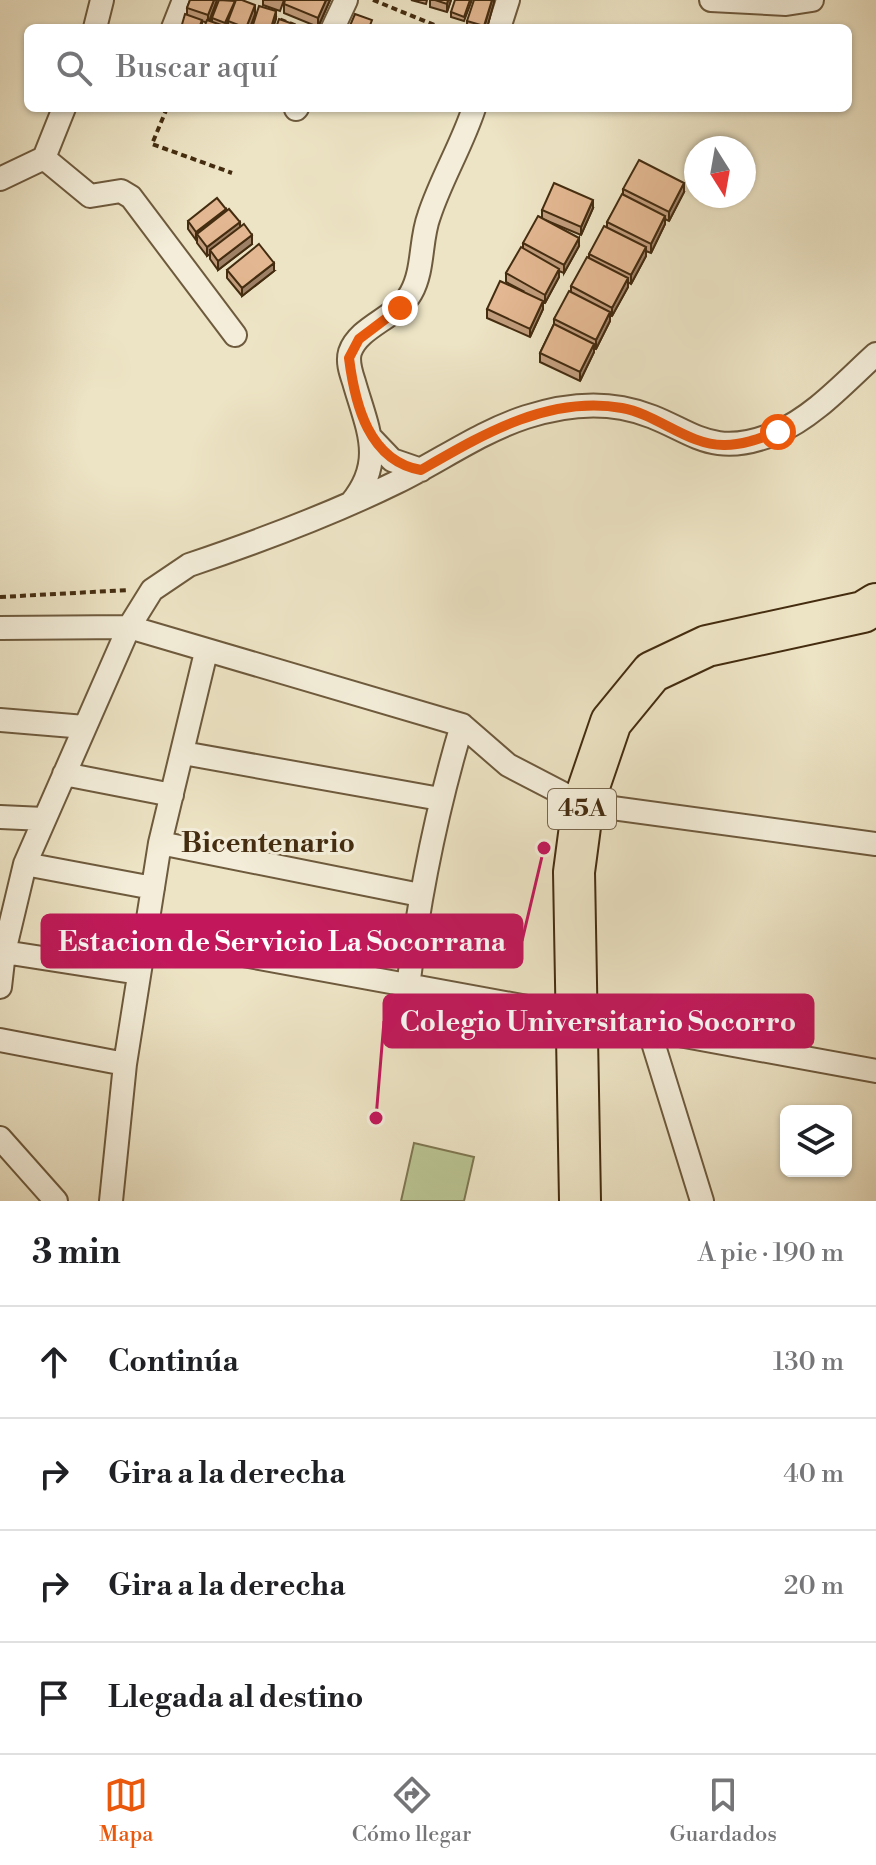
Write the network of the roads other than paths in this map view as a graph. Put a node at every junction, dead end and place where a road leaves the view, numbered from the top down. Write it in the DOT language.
graph roads {
  1 [pos="102,0"];
  2 [pos="184,0"];
  3 [pos="346,0"];
  4 [pos="508,0"];
  5 [pos="711,0"];
  6 [pos="812,0"];
  7 [pos="96,24"];
  8 [pos="175,24"];
  9 [pos="335,24"];
  10 [pos="500,24"];
  11 [pos="62,112"];
  12 [pos="472,112"];
  13 [pos="44,158"];
  14 [pos="0,179"];
  15 [pos="235,335"];
  16 [pos="876,354"];
  17 [pos="371,438"];
  18 [pos="421,470"];
  19 [pos="348,506"];
  20 [pos="876,604"];
  21 [pos="129,627"];
  22 [pos="0,628"];
  23 [pos="206,652"];
  24 [pos="0,720"];
  25 [pos="462,725"];
  26 [pos="85,727"];
  27 [pos="183,753"];
  28 [pos="64,774"];
  29 [pos="172,795"];
  30 [pos="440,799"];
  31 [pos="583,804"];
  32 [pos="0,817"];
  33 [pos="44,819"];
  34 [pos="160,843"];
  35 [pos="876,844"];
  36 [pos="25,864"];
  37 [pos="153,888"];
  38 [pos="420,895"];
  39 [pos="145,937"];
  40 [pos="4,952"];
  41 [pos="139,973"];
  42 [pos="0,987"];
  43 [pos="408,987"];
  44 [pos="578,1019"];
  45 [pos="650,1033"];
  46 [pos="0,1040"];
  47 [pos="125,1064"];
  48 [pos="876,1071"];
  49 [pos="0,1138"];
  50 [pos="56,1201"];
  51 [pos="111,1201"];
  52 [pos="580,1201"];
  53 [pos="702,1201"];
  1 -- 7 [label="street"];
  2 -- 8 [label="street"];
  3 -- 9 [label="street"];
  4 -- 10 [label="street"];
  5 -- 6 [label="street"];
  11 -- 13 [label="street"];
  12 -- 17 [label="street"];
  13 -- 14 [label="street"];
  13 -- 15 [label="street"];
  16 -- 18 [label="street"];
  17 -- 18 [label="street"];
  17 -- 19 [label="street"];
  18 -- 19 [label="street"];
  19 -- 21 [label="street"];
  20 -- 31 [label="highway, 45A"];
  21 -- 22 [label="street"];
  21 -- 23 [label="street"];
  21 -- 26 [label="street"];
  23 -- 25 [label="street"];
  23 -- 27 [label="street"];
  24 -- 26 [label="street"];
  25 -- 30 [label="street"];
  25 -- 31 [label="street"];
  26 -- 28 [label="street"];
  27 -- 29 [label="street"];
  27 -- 30 [label="street"];
  28 -- 29 [label="street"];
  28 -- 33 [label="street"];
  29 -- 34 [label="street"];
  30 -- 38 [label="street"];
  31 -- 35 [label="street"];
  31 -- 44 [label="highway, 45A"];
  32 -- 33 [label="street"];
  33 -- 36 [label="street"];
  34 -- 37 [label="street"];
  34 -- 38 [label="street"];
  36 -- 37 [label="street"];
  36 -- 40 [label="street"];
  37 -- 39 [label="street"];
  38 -- 43 [label="street"];
  39 -- 41 [label="street"];
  39 -- 43 [label="street"];
  40 -- 41 [label="street"];
  40 -- 42 [label="street"];
  41 -- 47 [label="street"];
  43 -- 44 [label="street"];
  44 -- 45 [label="street"];
  44 -- 52 [label="highway, 45A"];
  45 -- 48 [label="street"];
  45 -- 53 [label="street"];
  46 -- 47 [label="street"];
  47 -- 51 [label="street"];
  49 -- 50 [label="street"];
}
